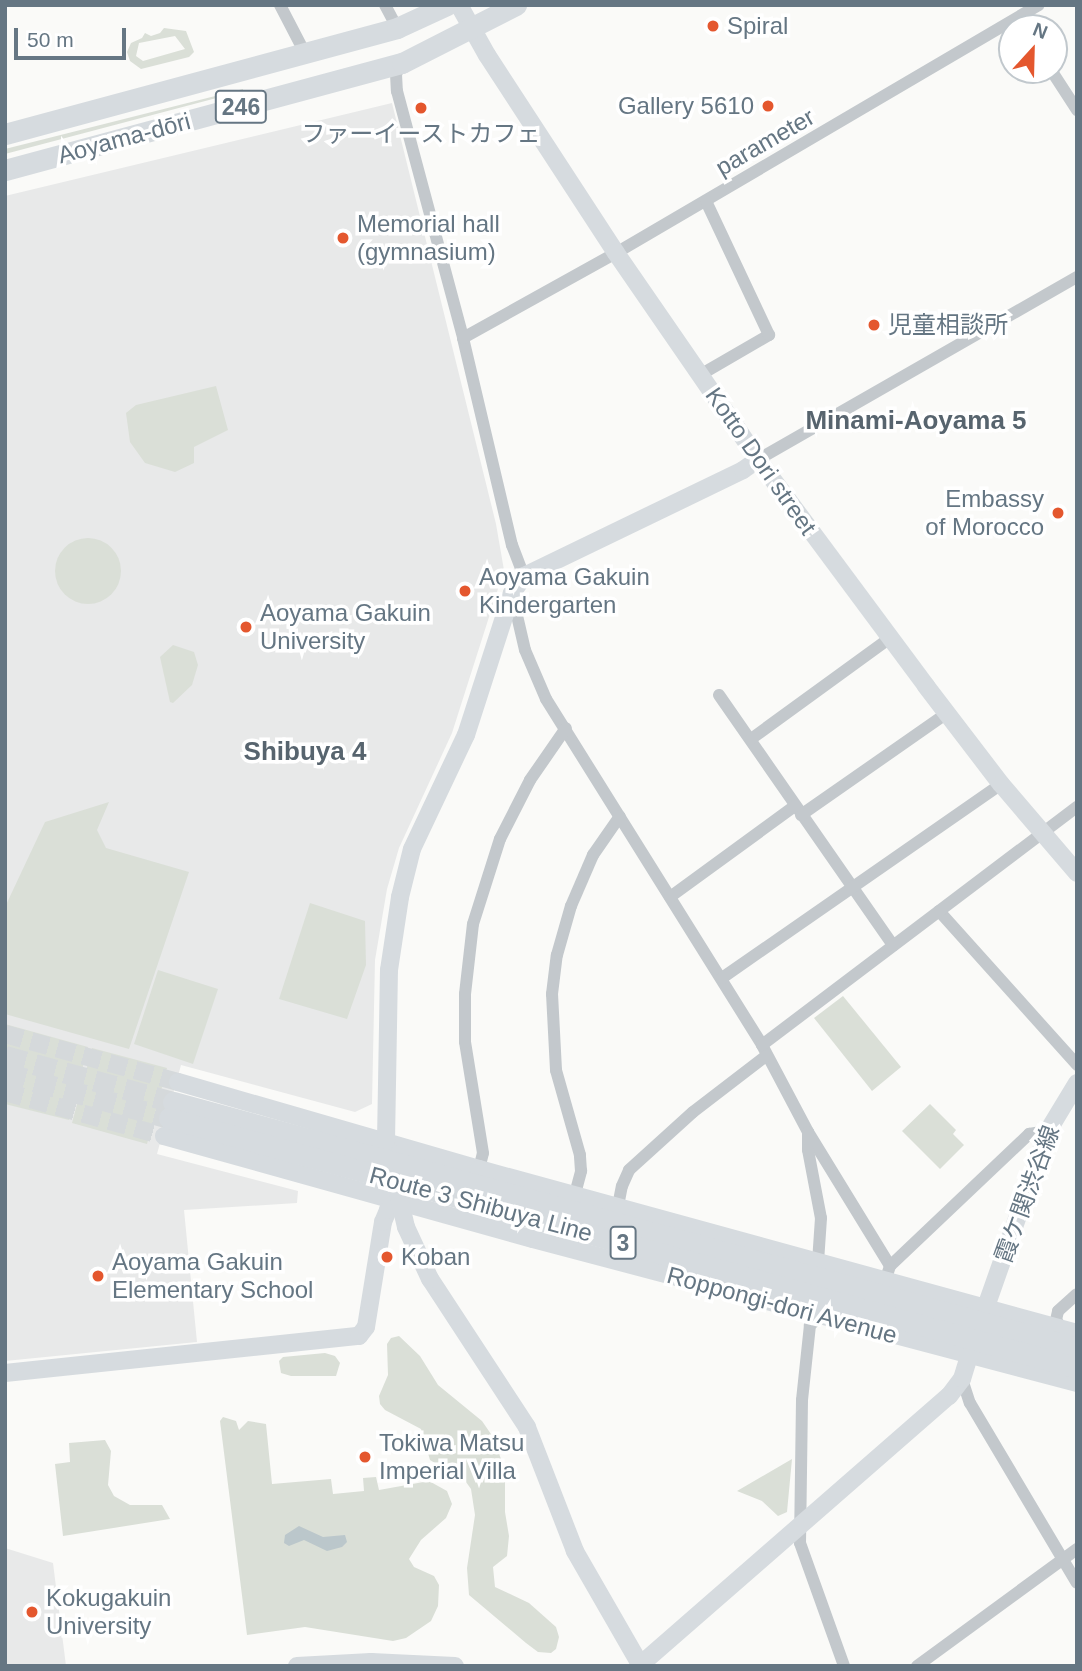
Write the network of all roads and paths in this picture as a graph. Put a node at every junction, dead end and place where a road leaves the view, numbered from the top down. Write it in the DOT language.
graph roads {
  1 [pos="280,5"];
  2 [pos="385,5"];
  3 [pos="447,5"];
  4 [pos="459,5"];
  5 [pos="516,5"];
  6 [pos="397,28"];
  7 [pos="471,29"];
  8 [pos="998,36"];
  9 [pos="305,53"];
  10 [pos="402,63"];
  11 [pos="1060,84"];
  12 [pos="1077,110"];
  13 [pos="5,134"];
  14 [pos="5,170"];
  15 [pos="706,201"];
  16 [pos="616,253"];
  17 [pos="1077,277"];
  18 [pos="463,338"];
  19 [pos="700,375"];
  20 [pos="759,459"];
  21 [pos="524,576"];
  22 [pos="512,593"];
  23 [pos="890,638"];
  24 [pos="719,695"];
  25 [pos="947,713"];
  26 [pos="566,729"];
  27 [pos="751,738"];
  28 [pos="1001,784"];
  29 [pos="1077,807"];
  30 [pos="798,811"];
  31 [pos="620,816"];
  32 [pos="1042,834"];
  33 [pos="1077,873"];
  34 [pos="852,888"];
  35 [pos="670,897"];
  36 [pos="939,911"];
  37 [pos="893,945"];
  38 [pos="722,978"];
  39 [pos="764,1051"];
  40 [pos="1077,1065"];
  41 [pos="1077,1083"];
  42 [pos="171,1109"];
  43 [pos="1048,1131"];
  44 [pos="808,1132"];
  45 [pos="386,1141"];
  46 [pos="391,1169"];
  47 [pos="479,1169"];
  48 [pos="575,1194"];
  49 [pos="398,1202"];
  50 [pos="618,1206"];
  51 [pos="550,1244"];
  52 [pos="818,1262"];
  53 [pos="888,1273"];
  54 [pos="1077,1294"];
  55 [pos="985,1309"];
  56 [pos="822,1315"];
  57 [pos="978,1329"];
  58 [pos="1070,1331"];
  59 [pos="1077,1348"];
  60 [pos="970,1354"];
  61 [pos="1077,1357"];
  62 [pos="1077,1365"];
  63 [pos="5,1373"];
  64 [pos="962,1380"];
  65 [pos="1077,1384"];
  66 [pos="799,1526"];
  67 [pos="1077,1549"];
  68 [pos="1063,1561"];
  69 [pos="1077,1583"];
  70 [pos="636,1665"];
  71 [pos="297,1666"];
  72 [pos="455,1666"];
  73 [pos="844,1666"];
  74 [pos="917,1666"];
  1 -- 9 [label="street"];
  2 -- 6 [label="street"];
  3 -- 6 [label="highway, Aoyama-dōri / 246"];
  4 -- 7 [label="street, Kotto Dori street"];
  5 -- 7 [label="highway, Aoyama-dōri / 246"];
  6 -- 9 [label="highway, Aoyama-dōri / 246"];
  7 -- 10 [label="highway, Aoyama-dōri / 246"];
  7 -- 16 [label="street, Kotto Dori street"];
  8 -- 15 [label="street, parameter"];
  9 -- 13 [label="highway, Aoyama-dōri / 246"];
  10 -- 14 [label="highway, Aoyama-dōri / 246"];
  10 -- 18 [label="street"];
  11 -- 12 [label="street"];
  15 -- 16 [label="street, parameter"];
  15 -- 19 [label="street"];
  16 -- 18 [label="street, parameter"];
  16 -- 19 [label="street, Kotto Dori street"];
  17 -- 20 [label="street"];
  18 -- 21 [label="street"];
  19 -- 20 [label="street, Kotto Dori street"];
  20 -- 21 [label="street"];
  20 -- 23 [label="street, Kotto Dori street"];
  21 -- 22 [label="street"];
  22 -- 26 [label="street"];
  22 -- 45 [label="street"];
  23 -- 25 [label="street, Kotto Dori street"];
  23 -- 27 [label="street"];
  24 -- 27 [label="street"];
  25 -- 28 [label="street, Kotto Dori street"];
  25 -- 30 [label="street"];
  26 -- 31 [label="street"];
  26 -- 47 [label="street"];
  27 -- 30 [label="street"];
  28 -- 32 [label="street, Kotto Dori street"];
  28 -- 34 [label="street"];
  29 -- 32 [label="street"];
  30 -- 34 [label="street"];
  30 -- 35 [label="street"];
  31 -- 35 [label="street"];
  31 -- 48 [label="street"];
  32 -- 33 [label="street, Kotto Dori street"];
  32 -- 36 [label="street"];
  34 -- 37 [label="street"];
  34 -- 38 [label="street"];
  35 -- 38 [label="street"];
  36 -- 37 [label="street"];
  36 -- 40 [label="street"];
  37 -- 39 [label="street"];
  38 -- 39 [label="street"];
  39 -- 44 [label="street"];
  39 -- 50 [label="street"];
  41 -- 43 [label="street, 霞ケ関渋谷線"];
  42 -- 45 [label="street, Roppongi-dori Avenue"];
  42 -- 49 [label="street, Roppongi-dori Avenue"];
  42 -- 59 [label="highway, Route 3 Shibuya Line / 3"];
  42 -- 62 [label="highway, Route 3 Shibuya Line / 3"];
  43 -- 53 [label="street"];
  43 -- 55 [label="street, 霞ケ関渋谷線"];
  44 -- 52 [label="street"];
  44 -- 53 [label="street"];
  45 -- 46 [label="street"];
  45 -- 47 [label="street, Roppongi-dori Avenue"];
  46 -- 49 [label="street"];
  46 -- 51 [label="street"];
  47 -- 48 [label="street, Roppongi-dori Avenue"];
  48 -- 50 [label="street, Roppongi-dori Avenue"];
  49 -- 51 [label="street, Roppongi-dori Avenue"];
  49 -- 63 [label="street"];
  49 -- 70 [label="street"];
  50 -- 52 [label="street, Roppongi-dori Avenue"];
  51 -- 56 [label="street, Roppongi-dori Avenue"];
  52 -- 53 [label="street, Roppongi-dori Avenue"];
  52 -- 57 [label="street"];
  53 -- 55 [label="street, Roppongi-dori Avenue"];
  54 -- 58 [label="street"];
  55 -- 57 [label="street, 霞ケ関渋谷線"];
  55 -- 58 [label="street, Roppongi-dori Avenue"];
  56 -- 60 [label="street, Roppongi-dori Avenue"];
  56 -- 66 [label="street"];
  57 -- 60 [label="street, 霞ケ関渋谷線"];
  57 -- 61 [label="street"];
  57 -- 62 [label="street"];
  60 -- 64 [label="street, 霞ケ関渋谷線"];
  60 -- 65 [label="street, Roppongi-dori Avenue"];
  64 -- 66 [label="street"];
  64 -- 68 [label="street"];
  66 -- 70 [label="street"];
  66 -- 73 [label="street"];
  67 -- 68 [label="street"];
  68 -- 69 [label="street"];
  68 -- 74 [label="street"];
  71 -- 72 [label="street"];
}
